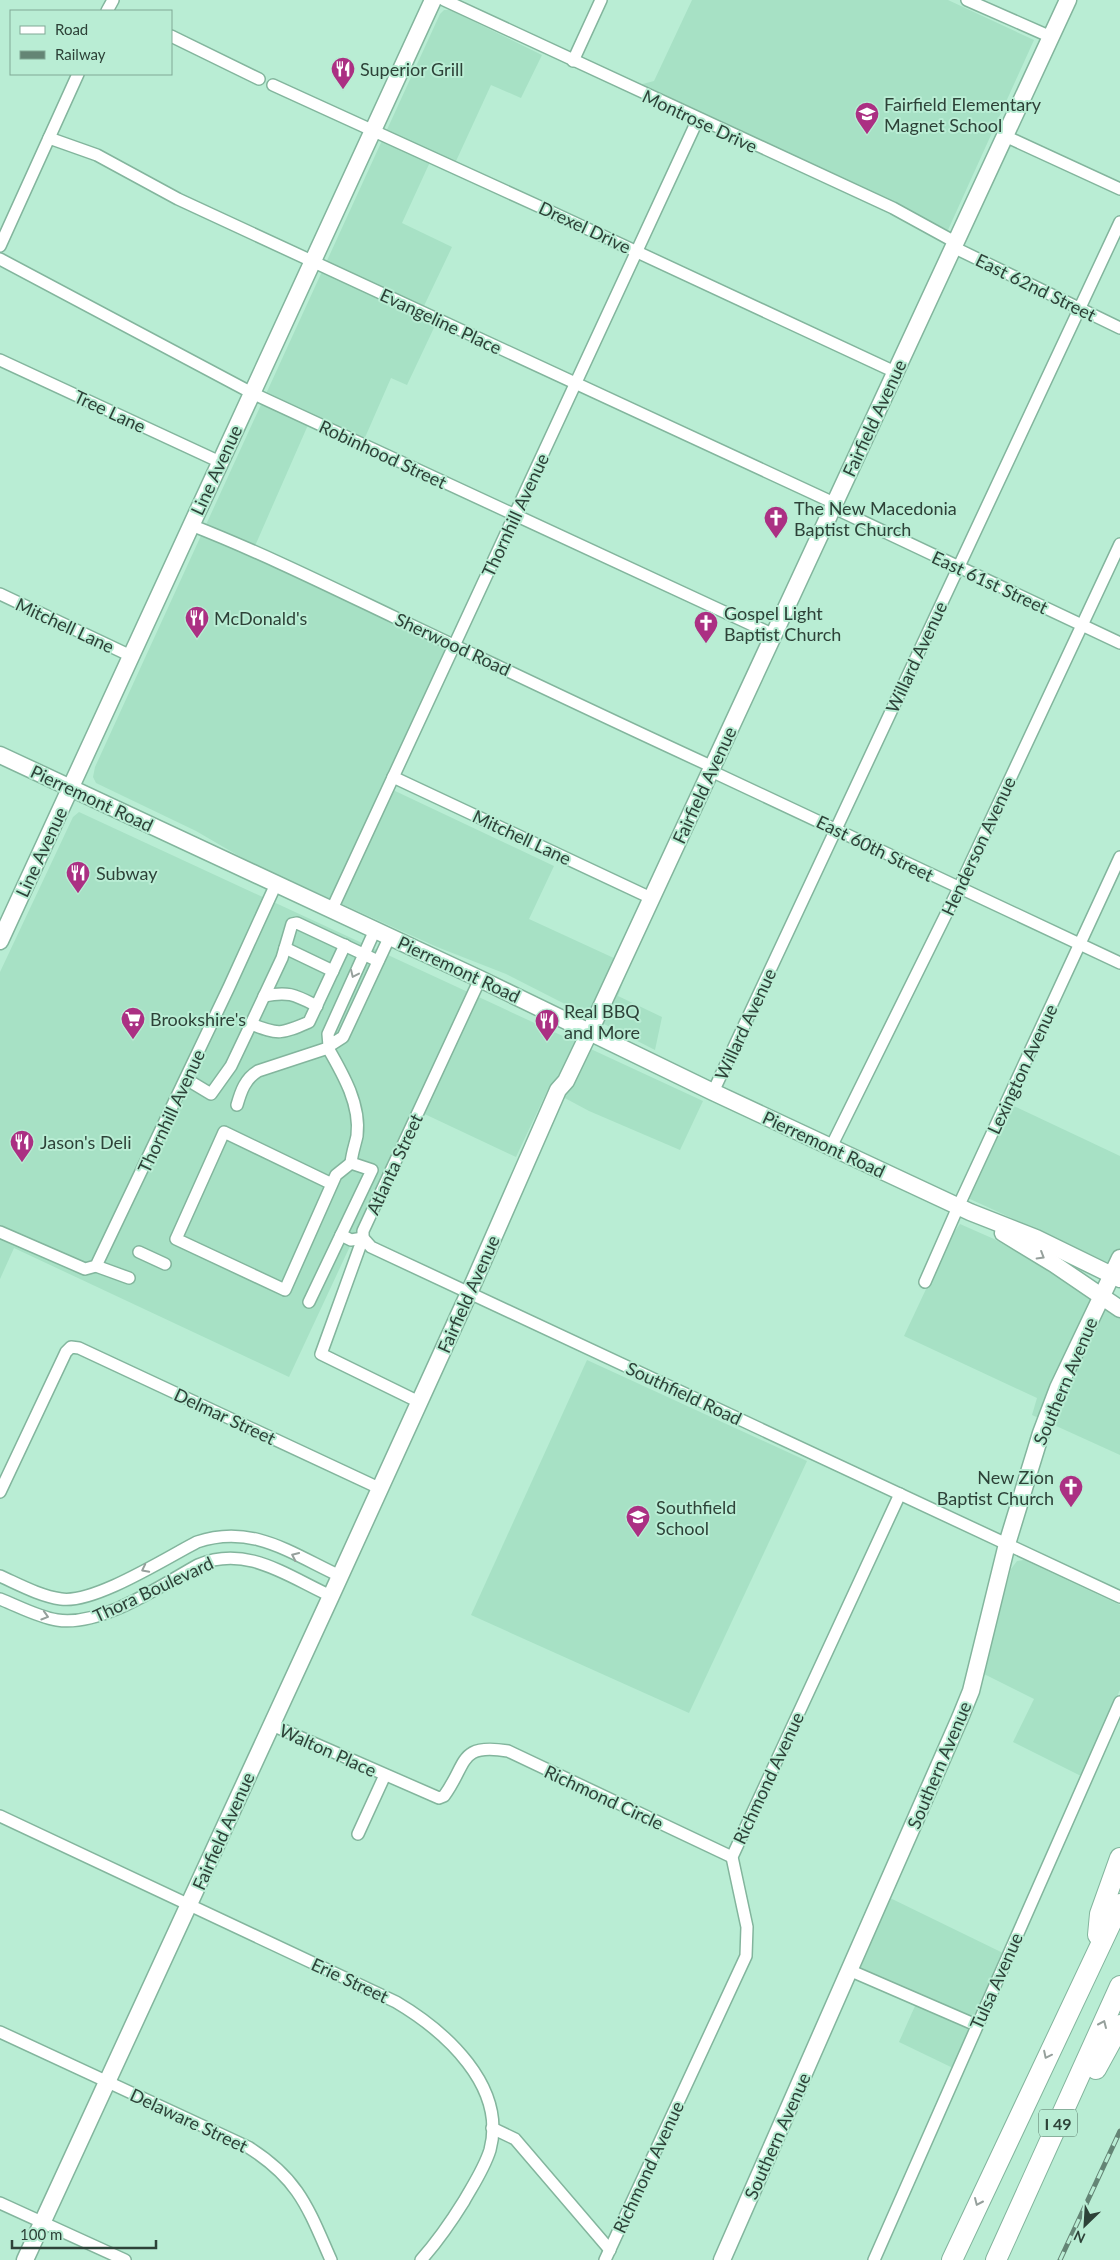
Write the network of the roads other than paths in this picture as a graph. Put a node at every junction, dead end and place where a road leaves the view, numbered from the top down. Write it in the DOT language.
graph roads {
  1 [pos="433,0"];
  2 [pos="444,0"];
  3 [pos="601,0"];
  4 [pos="967,0"];
  5 [pos="1068,0"];
  6 [pos="172,36"];
  7 [pos="1051,36"];
  8 [pos="573,61"];
  9 [pos="78,75"];
  10 [pos="259,79"];
  11 [pos="273,86"];
  12 [pos="698,120"];
  13 [pos="373,130"];
  14 [pos="1005,136"];
  15 [pos="49,138"];
  16 [pos="1120,189"];
  17 [pos="1120,222"];
  18 [pos="954,244"];
  19 [pos="0,246"];
  20 [pos="637,252"];
  21 [pos="0,259"];
  22 [pos="312,261"];
  23 [pos="1080,308"];
  24 [pos="1120,328"];
  25 [pos="0,360"];
  26 [pos="895,372"];
  27 [pos="576,384"];
  28 [pos="252,393"];
  29 [pos="220,462"];
  30 [pos="833,505"];
  31 [pos="515,515"];
  32 [pos="191,525"];
  33 [pos="1120,544"];
  34 [pos="958,567"];
  35 [pos="0,594"];
  36 [pos="1082,625"];
  37 [pos="774,635"];
  38 [pos="1120,644"];
  39 [pos="454,645"];
  40 [pos="131,656"];
  41 [pos="0,755"];
  42 [pos="712,769"];
  43 [pos="393,777"];
  44 [pos="70,788"];
  45 [pos="836,829"];
  46 [pos="1120,857"];
  47 [pos="276,884"];
  48 [pos="959,888"];
  49 [pos="651,898"];
  50 [pos="332,909"];
  51 [pos="5,916"];
  52 [pos="382,933"];
  53 [pos="0,941"];
  54 [pos="1080,944"];
  55 [pos="345,945"];
  56 [pos="285,948"];
  57 [pos="363,954"];
  58 [pos="378,961"];
  59 [pos="1120,963"];
  60 [pos="333,971"];
  61 [pos="480,978"];
  62 [pos="264,996"];
  63 [pos="317,1006"];
  64 [pos="251,1024"];
  65 [pos="590,1031"];
  66 [pos="328,1047"];
  67 [pos="186,1079"];
  68 [pos="713,1092"];
  69 [pos="237,1105"];
  70 [pos="831,1147"];
  71 [pos="351,1163"];
  72 [pos="332,1184"];
  73 [pos="964,1209"];
  74 [pos="0,1232"];
  75 [pos="341,1235"];
  76 [pos="363,1238"];
  77 [pos="139,1252"];
  78 [pos="1120,1258"];
  79 [pos="99,1261"];
  80 [pos="165,1264"];
  81 [pos="1116,1276"];
  82 [pos="129,1278"];
  83 [pos="925,1282"];
  84 [pos="469,1293"];
  85 [pos="1102,1296"];
  86 [pos="309,1302"];
  87 [pos="1120,1309"];
  88 [pos="419,1402"];
  89 [pos="379,1488"];
  90 [pos="0,1492"];
  91 [pos="900,1494"];
  92 [pos="1007,1544"];
  93 [pos="0,1576"];
  94 [pos="340,1576"];
  95 [pos="331,1596"];
  96 [pos="1120,1597"];
  97 [pos="0,1598"];
  98 [pos="1120,1702"];
  99 [pos="272,1725"];
  100 [pos="473,1751"];
  101 [pos="385,1774"];
  102 [pos="0,1816"];
  103 [pos="358,1834"];
  104 [pos="732,1857"];
  105 [pos="1120,1858"];
  106 [pos="1120,1904"];
  107 [pos="190,1905"];
  108 [pos="1095,1957"];
  109 [pos="849,1970"];
  110 [pos="1120,1986"];
  111 [pos="1120,2025"];
  112 [pos="976,2026"];
  113 [pos="0,2032"];
  114 [pos="108,2082"];
  115 [pos="492,2128"];
  116 [pos="0,2202"];
  117 [pos="1016,2216"];
  118 [pos="42,2223"];
  119 [pos="607,2255"];
  120 [pos="25,2260"];
  121 [pos="125,2260"];
  122 [pos="331,2260"];
  123 [pos="421,2260"];
  124 [pos="722,2260"];
  125 [pos="874,2260"];
  126 [pos="952,2260"];
  127 [pos="996,2260"];
  1 -- 13 [label="street, Line Avenue"];
  2 -- 8 [label="street, Montrose Drive"];
  3 -- 8 [label="street"];
  4 -- 7 [label="street"];
  5 -- 7 [label="street, Fairfield Avenue"];
  6 -- 10 [label="street"];
  7 -- 14 [label="street, Fairfield Avenue"];
  8 -- 12 [label="street, Montrose Drive"];
  9 -- 15 [label="street"];
  11 -- 13 [label="street, Drexel Drive"];
  12 -- 18 [label="street, Montrose Drive"];
  12 -- 20 [label="street, Thornhill Avenue"];
  13 -- 20 [label="street, Drexel Drive"];
  13 -- 22 [label="street, Line Avenue"];
  14 -- 16 [label="street"];
  14 -- 18 [label="street, Fairfield Avenue"];
  15 -- 19 [label="street"];
  15 -- 22 [label="street, Evangeline Place"];
  17 -- 23 [label="street, Willard Avenue"];
  18 -- 23 [label="street, East 62nd Street"];
  18 -- 26 [label="street, Fairfield Avenue"];
  20 -- 26 [label="street, Drexel Drive"];
  20 -- 27 [label="street, Thornhill Avenue"];
  21 -- 28 [label="street, Robinhood Street"];
  22 -- 27 [label="street, Evangeline Place"];
  22 -- 28 [label="street, Line Avenue"];
  23 -- 24 [label="street, East 62nd Street"];
  23 -- 34 [label="street, Willard Avenue"];
  25 -- 29 [label="street, Tree Lane"];
  26 -- 30 [label="street, Fairfield Avenue"];
  27 -- 30 [label="street, Evangeline Place"];
  27 -- 31 [label="street, Thornhill Avenue"];
  28 -- 29 [label="street, Line Avenue"];
  28 -- 31 [label="street, Robinhood Street"];
  29 -- 32 [label="street, Line Avenue"];
  30 -- 34 [label="street, East 61st Street"];
  30 -- 37 [label="street, Fairfield Avenue"];
  31 -- 37 [label="street, Robinhood Street"];
  31 -- 39 [label="street, Thornhill Avenue"];
  32 -- 39 [label="street, Sherwood Road"];
  32 -- 40 [label="street, Line Avenue"];
  33 -- 36 [label="street, Henderson Avenue"];
  34 -- 36 [label="street, East 61st Street"];
  34 -- 45 [label="street, Willard Avenue"];
  35 -- 40 [label="street, Mitchell Lane"];
  36 -- 38 [label="street, East 61st Street"];
  36 -- 48 [label="street, Henderson Avenue"];
  37 -- 42 [label="street, Fairfield Avenue"];
  39 -- 42 [label="street, Sherwood Road"];
  39 -- 43 [label="street, Thornhill Avenue"];
  40 -- 44 [label="street, Line Avenue"];
  41 -- 44 [label="street, Pierremont Road"];
  42 -- 45 [label="street, East 60th Street"];
  42 -- 49 [label="street, Fairfield Avenue"];
  43 -- 49 [label="street, Mitchell Lane"];
  43 -- 50 [label="street, Thornhill Avenue"];
  44 -- 47 [label="street, Pierremont Road"];
  44 -- 51 [label="street, Line Avenue"];
  45 -- 48 [label="street, East 60th Street"];
  45 -- 68 [label="street, Willard Avenue"];
  46 -- 54 [label="street, Lexington Avenue"];
  47 -- 50 [label="street, Pierremont Road"];
  47 -- 67 [label="street, Thornhill Avenue"];
  48 -- 54 [label="street, East 60th Street"];
  48 -- 70 [label="street, Henderson Avenue"];
  49 -- 65 [label="street, Fairfield Avenue"];
  50 -- 52 [label="street, Pierremont Road"];
  51 -- 53 [label="street, Line Avenue"];
  52 -- 57 [label="street"];
  52 -- 58 [label="street"];
  52 -- 61 [label="street, Pierremont Road"];
  54 -- 59 [label="street, East 60th Street"];
  54 -- 73 [label="street, Lexington Avenue"];
  55 -- 56 [label="street"];
  55 -- 57 [label="street"];
  55 -- 60 [label="street"];
  56 -- 60 [label="street"];
  56 -- 62 [label="street"];
  57 -- 58 [label="street"];
  57 -- 66 [label="street, one-way"];
  58 -- 66 [label="street"];
  60 -- 63 [label="street"];
  61 -- 65 [label="street, Pierremont Road"];
  61 -- 76 [label="street, Atlanta Street"];
  62 -- 63 [label="street"];
  62 -- 64 [label="street"];
  63 -- 64 [label="street"];
  64 -- 67 [label="street"];
  65 -- 68 [label="street, Pierremont Road"];
  65 -- 84 [label="street, Fairfield Avenue"];
  66 -- 69 [label="street"];
  66 -- 71 [label="street"];
  67 -- 79 [label="street, Thornhill Avenue"];
  68 -- 70 [label="street, Pierremont Road"];
  70 -- 73 [label="street, Pierremont Road"];
  71 -- 72 [label="street"];
  71 -- 75 [label="street"];
  72 -- 72 [label="street"];
  73 -- 81 [label="street, Pierremont Road"];
  73 -- 83 [label="street, Lexington Avenue"];
  73 -- 85 [label="street, Pierremont Road, one-way"];
  74 -- 79 [label="street"];
  75 -- 76 [label="street"];
  75 -- 86 [label="street"];
  76 -- 84 [label="street, Southfield Road"];
  76 -- 88 [label="street, Atlanta Street"];
  77 -- 80 [label="street"];
  78 -- 81 [label="street, Southern Avenue"];
  79 -- 82 [label="street"];
  81 -- 85 [label="street, Southern Avenue"];
  84 -- 88 [label="street, Fairfield Avenue"];
  84 -- 91 [label="street, Southfield Road"];
  85 -- 87 [label="street, Pierremont Road"];
  85 -- 92 [label="street, Southern Avenue"];
  88 -- 89 [label="street, Fairfield Avenue"];
  89 -- 90 [label="street, Delmar Street"];
  89 -- 94 [label="street, Fairfield Avenue"];
  91 -- 92 [label="street, Southfield Road"];
  91 -- 104 [label="street, Richmond Avenue"];
  92 -- 96 [label="street, Southfield Road"];
  92 -- 109 [label="street, Southern Avenue"];
  94 -- 93 [label="street, Thora Boulevard, one-way"];
  94 -- 95 [label="street, Fairfield Avenue"];
  97 -- 95 [label="street, Thora Boulevard, one-way"];
  95 -- 99 [label="street, Fairfield Avenue"];
  98 -- 112 [label="street, Tulsa Avenue"];
  99 -- 101 [label="street, Walton Place"];
  99 -- 107 [label="street, Fairfield Avenue"];
  100 -- 101 [label="street, Walton Place"];
  100 -- 104 [label="street, Richmond Circle"];
  101 -- 103 [label="street, Walton Place"];
  102 -- 107 [label="street, Erie Street"];
  104 -- 119 [label="street, Richmond Avenue"];
  105 -- 108 [label="highway"];
  106 -- 108 [label="highway, I 49"];
  107 -- 114 [label="street, Fairfield Avenue"];
  107 -- 115 [label="street, Erie Street"];
  108 -- 126 [label="highway, I 49, one-way"];
  109 -- 112 [label="street"];
  109 -- 124 [label="street, Southern Avenue"];
  117 -- 110 [label="highway, I 49, one-way"];
  111 -- 117 [label="highway"];
  112 -- 125 [label="street, Tulsa Avenue"];
  113 -- 114 [label="street, Delaware Street"];
  114 -- 118 [label="street, Fairfield Avenue"];
  114 -- 122 [label="street, Delaware Street"];
  115 -- 119 [label="street"];
  115 -- 123 [label="street, Erie Street"];
  116 -- 118 [label="street"];
  117 -- 127 [label="highway, I 49"];
  118 -- 120 [label="street, Fairfield Avenue"];
  118 -- 121 [label="street"];
}
